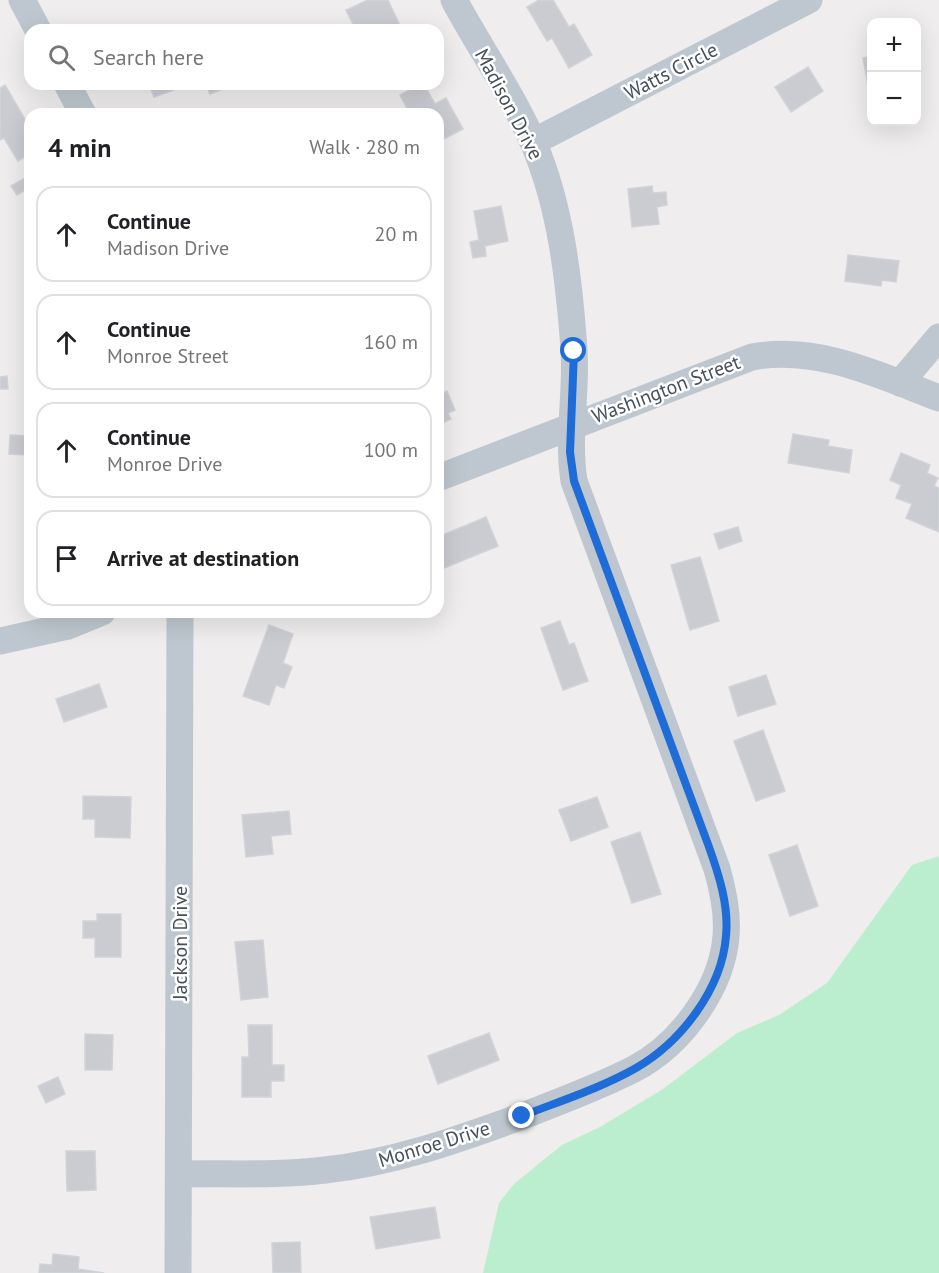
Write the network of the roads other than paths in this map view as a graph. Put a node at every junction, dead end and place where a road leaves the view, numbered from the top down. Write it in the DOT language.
graph roads {
  1 [pos="22,0"];
  2 [pos="454,0"];
  3 [pos="809,0"];
  4 [pos="35,24"];
  5 [pos="70,90"];
  6 [pos="80,108"];
  7 [pos="533,142"];
  8 [pos="939,337"];
  9 [pos="900,383"];
  10 [pos="939,398"];
  11 [pos="571,425"];
  12 [pos="444,476"];
  13 [pos="87,618"];
  14 [pos="180,618"];
  15 [pos="0,640"];
  16 [pos="726,915"];
  17 [pos="180,1174"];
  18 [pos="178,1273"];
  1 -- 4 [label="street"];
  2 -- 7 [label="street, Madison Drive"];
  3 -- 7 [label="street, Watts Circle"];
  5 -- 6 [label="street"];
  7 -- 11 [label="street, Madison Drive"];
  8 -- 9 [label="street"];
  9 -- 10 [label="street, Washington Street"];
  9 -- 11 [label="street, Washington Street"];
  11 -- 12 [label="street, Washington Street"];
  11 -- 16 [label="street, Madison Drive"];
  13 -- 15 [label="street"];
  14 -- 17 [label="street, Jackson Drive"];
  16 -- 17 [label="street, Monroe Drive"];
  17 -- 18 [label="street, Jackson Drive"];
}
